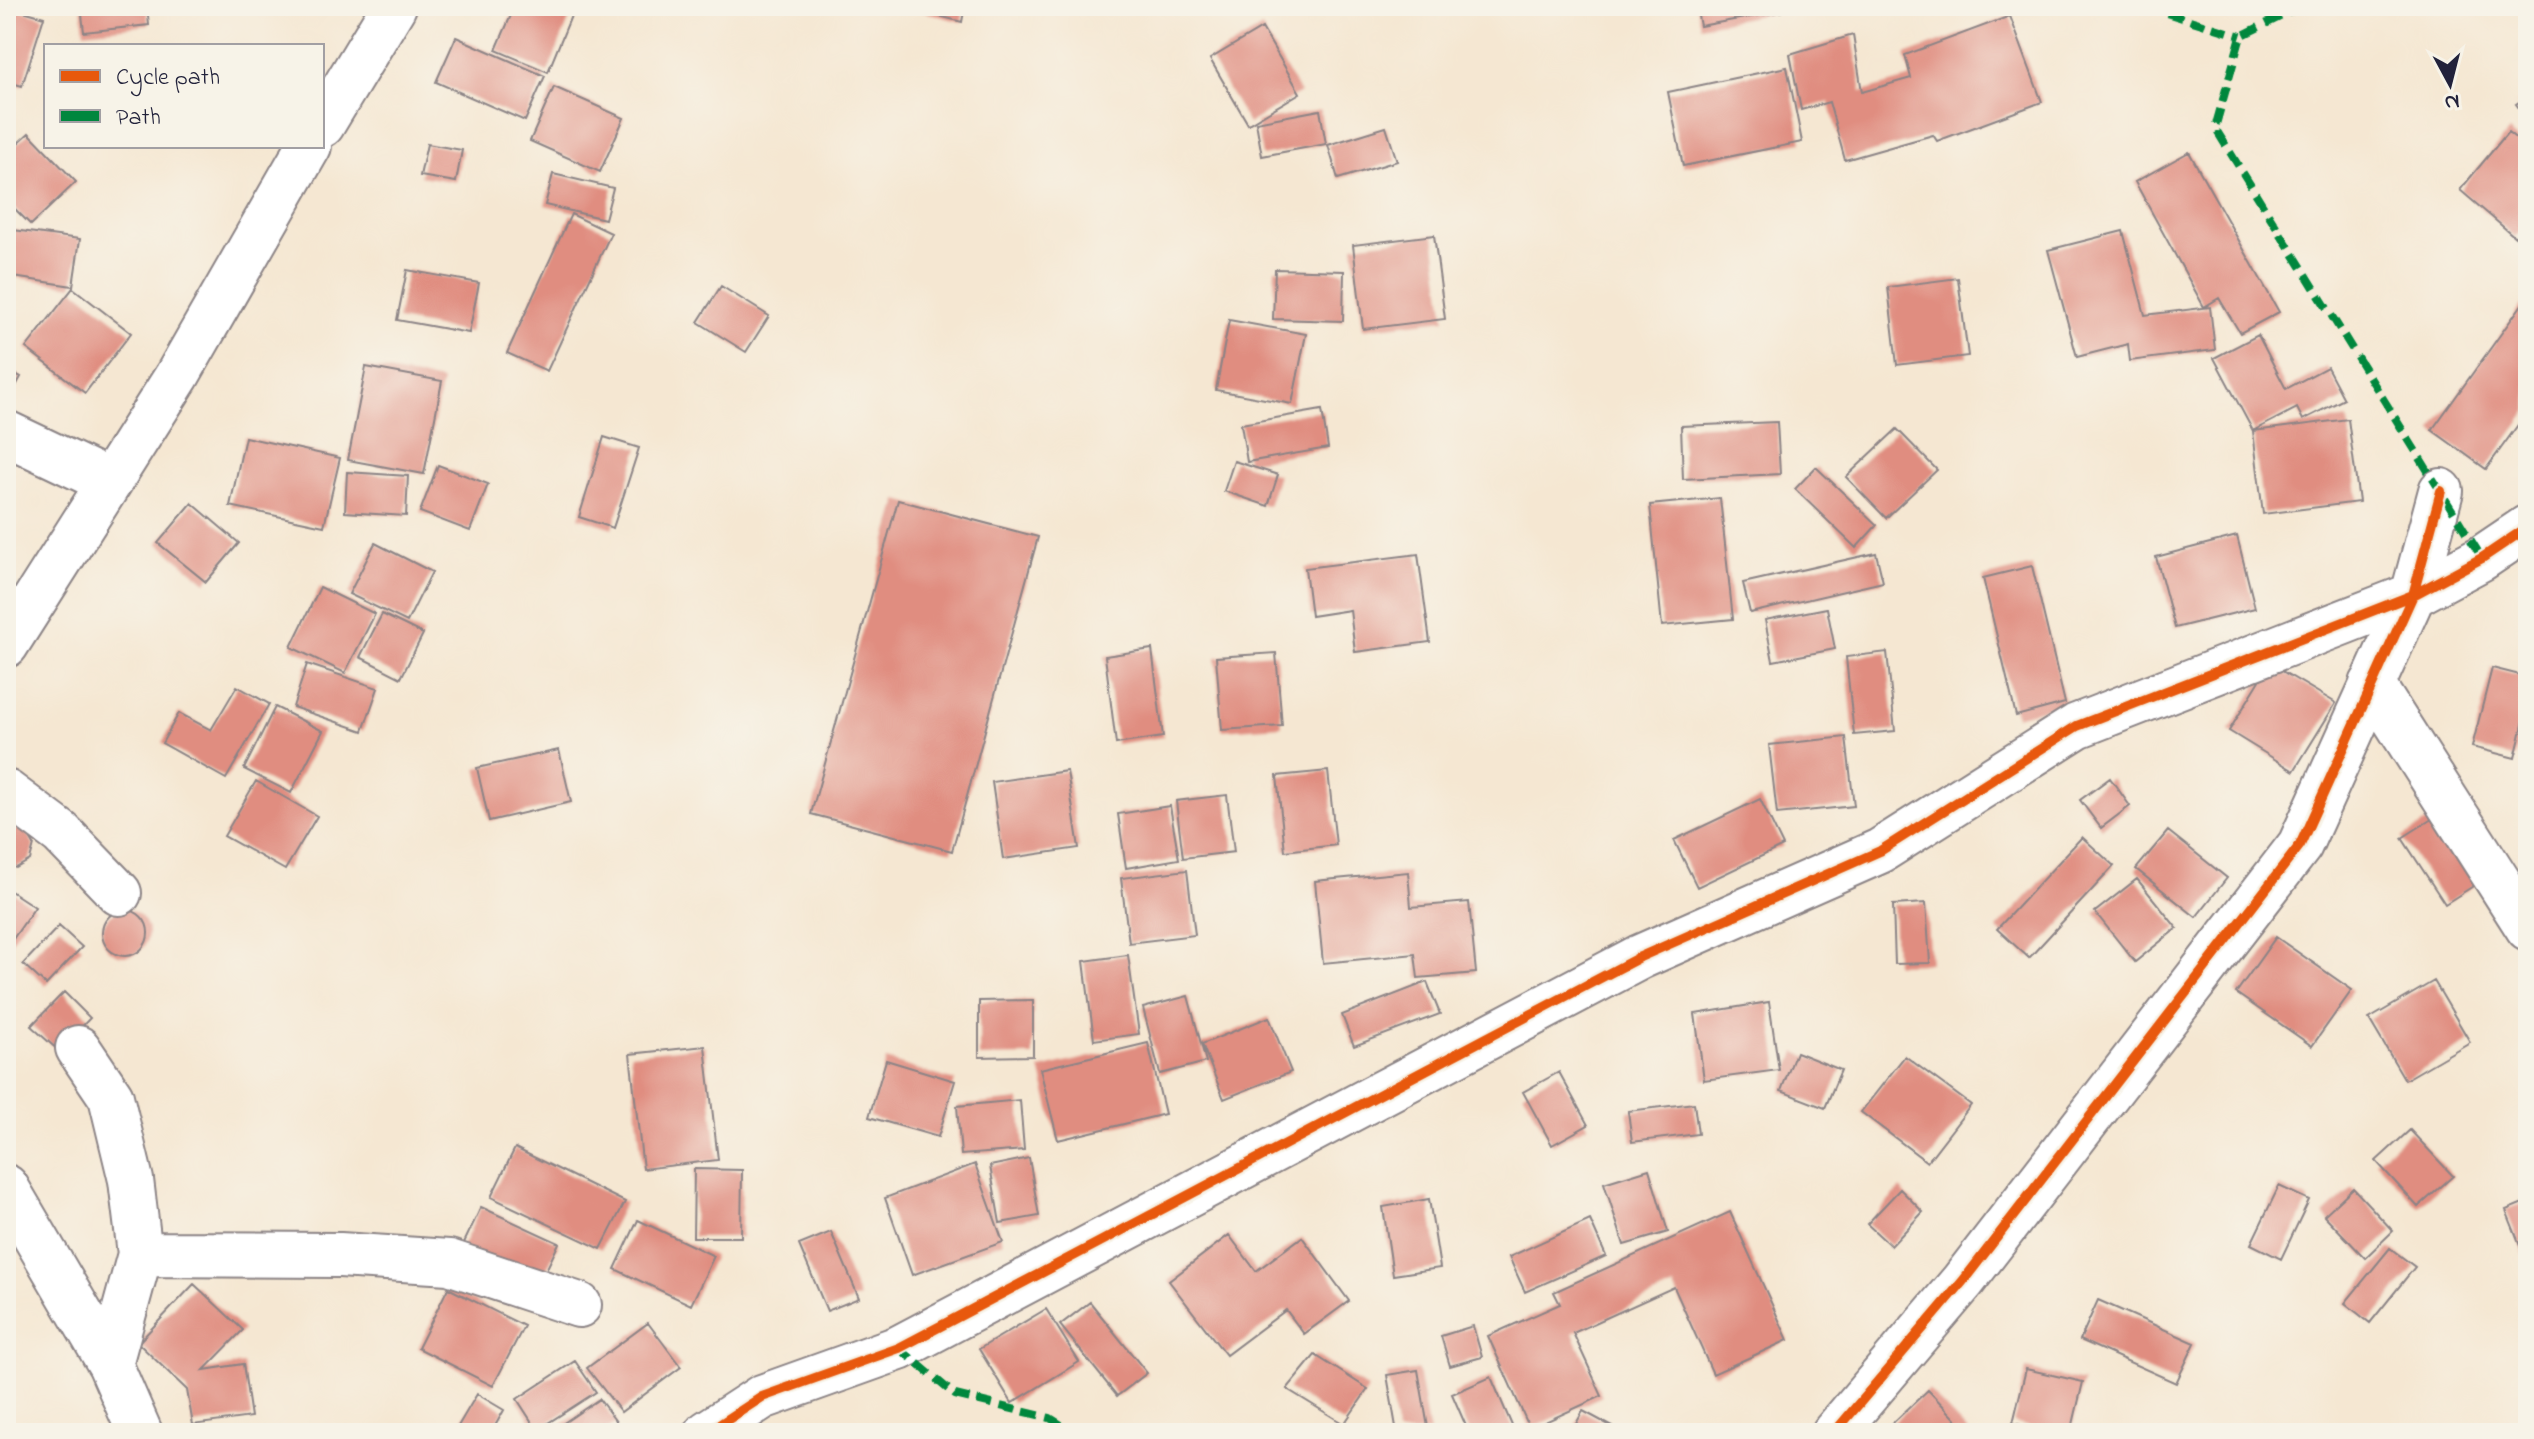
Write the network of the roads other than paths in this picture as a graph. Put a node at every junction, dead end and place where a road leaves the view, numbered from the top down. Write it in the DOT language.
graph roads {
  1 [pos="394,6"];
  2 [pos="324,122"];
  3 [pos="308,148"];
  4 [pos="6,433"];
  5 [pos="109,482"];
  6 [pos="2441,491"];
  7 [pos="2528,527"];
  8 [pos="2413,595"];
  9 [pos="6,645"];
  10 [pos="2372,684"];
  11 [pos="6,792"];
  12 [pos="119,893"];
  13 [pos="2528,928"];
  14 [pos="78,1048"];
  15 [pos="6,1187"];
  16 [pos="140,1254"];
  17 [pos="579,1305"];
  18 [pos="110,1364"];
  19 [pos="140,1433"];
  20 [pos="707,1433"];
  21 [pos="1834,1433"];
  1 -- 2 [label="street"];
  3 -- 5 [label="street"];
  4 -- 5 [label="street"];
  5 -- 9 [label="street"];
  6 -- 8 [label="street"];
  7 -- 8 [label="street"];
  8 -- 10 [label="street"];
  8 -- 20 [label="street"];
  10 -- 13 [label="street"];
  10 -- 21 [label="street"];
  11 -- 12 [label="street"];
  14 -- 16 [label="street"];
  15 -- 18 [label="street"];
  16 -- 17 [label="street"];
  16 -- 18 [label="street"];
  18 -- 19 [label="street"];
}
